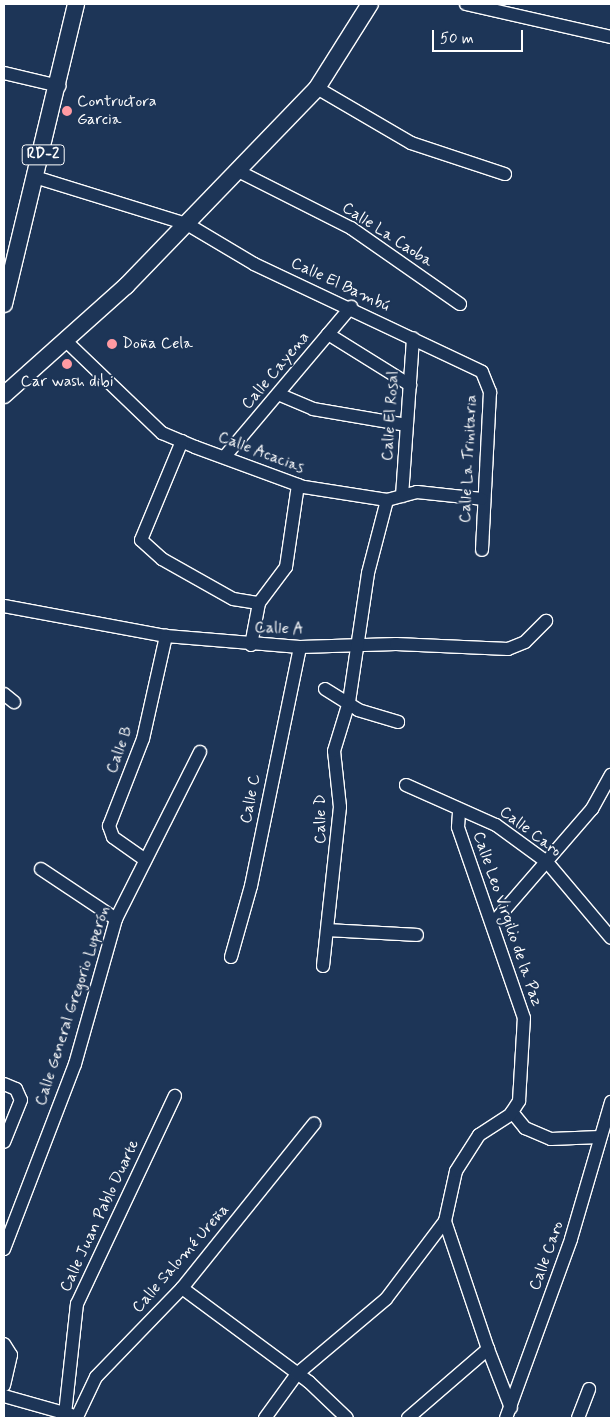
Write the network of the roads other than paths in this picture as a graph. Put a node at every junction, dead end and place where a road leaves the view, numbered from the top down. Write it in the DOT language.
graph roads {
  1 [pos="76,4"];
  2 [pos="370,4"];
  3 [pos="466,4"];
  4 [pos="611,36"];
  5 [pos="4,73"];
  6 [pos="59,86"];
  7 [pos="317,88"];
  8 [pos="238,171"];
  9 [pos="505,174"];
  10 [pos="38,178"];
  11 [pos="187,224"];
  12 [pos="8,270"];
  13 [pos="4,304"];
  14 [pos="460,304"];
  15 [pos="351,307"];
  16 [pos="328,334"];
  17 [pos="413,338"];
  18 [pos="67,342"];
  19 [pos="482,372"];
  20 [pos="410,385"];
  21 [pos="278,394"];
  22 [pos="4,395"];
  23 [pos="407,425"];
  24 [pos="182,441"];
  25 [pos="226,455"];
  26 [pos="298,484"];
  27 [pos="402,496"];
  28 [pos="482,499"];
  29 [pos="387,500"];
  30 [pos="482,550"];
  31 [pos="259,603"];
  32 [pos="4,606"];
  33 [pos="546,621"];
  34 [pos="166,636"];
  35 [pos="355,644"];
  36 [pos="251,645"];
  37 [pos="300,647"];
  38 [pos="326,689"];
  39 [pos="349,702"];
  40 [pos="398,722"];
  41 [pos="200,752"];
  42 [pos="611,775"];
  43 [pos="406,785"];
  44 [pos="460,812"];
  45 [pos="144,859"];
  46 [pos="547,862"];
  47 [pos="41,869"];
  48 [pos="116,919"];
  49 [pos="494,922"];
  50 [pos="328,930"];
  51 [pos="417,935"];
  52 [pos="611,938"];
  53 [pos="231,957"];
  54 [pos="323,966"];
  55 [pos="4,1084"];
  56 [pos="175,1096"];
  57 [pos="611,1102"];
  58 [pos="512,1112"];
  59 [pos="314,1124"];
  60 [pos="600,1137"];
  61 [pos="4,1142"];
  62 [pos="445,1221"];
  63 [pos="4,1249"];
  64 [pos="182,1288"];
  65 [pos="4,1344"];
  66 [pos="488,1349"];
  67 [pos="297,1374"];
  68 [pos="4,1385"];
  69 [pos="589,1389"];
  70 [pos="4,1396"];
  71 [pos="508,1413"];
  72 [pos="74,1416"];
  73 [pos="265,1418"];
  74 [pos="347,1418"];
  75 [pos="408,1418"];
  76 [pos="578,1418"];
  1 -- 6 [label="main road, RD-2"];
  2 -- 7 [label="main road"];
  3 -- 4 [label="street"];
  5 -- 6 [label="street"];
  6 -- 10 [label="main road, RD-2"];
  7 -- 8 [label="main road"];
  7 -- 9 [label="street"];
  8 -- 11 [label="main road"];
  8 -- 14 [label="street, Calle La Caoba"];
  10 -- 11 [label="street, Calle El Bambú"];
  10 -- 12 [label="main road, RD-2"];
  11 -- 15 [label="street, Calle El Bambú"];
  11 -- 18 [label="main road"];
  12 -- 13 [label="main road, RD-2"];
  15 -- 16 [label="street, Calle Cayena"];
  15 -- 17 [label="street, Calle El Bambú"];
  16 -- 20 [label="street"];
  16 -- 21 [label="street, Calle Cayena"];
  17 -- 19 [label="street, Calle El Bambú"];
  17 -- 20 [label="street, Calle El Rosal"];
  18 -- 22 [label="main road"];
  18 -- 24 [label="street, Calle Acacias"];
  19 -- 28 [label="street, Calle La Trinitaria"];
  20 -- 23 [label="street, Calle El Rosal"];
  21 -- 23 [label="street"];
  21 -- 25 [label="street, Calle Cayena"];
  23 -- 27 [label="street, Calle El Rosal"];
  24 -- 25 [label="street, Calle Acacias"];
  24 -- 31 [label="street"];
  25 -- 26 [label="street, Calle Acacias"];
  26 -- 29 [label="street, Calle Acacias"];
  26 -- 31 [label="street"];
  27 -- 28 [label="street, Calle Acacias"];
  27 -- 29 [label="street, Calle Acacias"];
  28 -- 30 [label="street, Calle La Trinitaria"];
  29 -- 35 [label="street, Calle D"];
  31 -- 36 [label="street"];
  32 -- 34 [label="street, Calle A"];
  33 -- 35 [label="street, Calle A"];
  34 -- 36 [label="street, Calle A"];
  34 -- 45 [label="street, Calle B"];
  35 -- 37 [label="street, Calle A"];
  35 -- 39 [label="street, Calle D"];
  36 -- 37 [label="street, Calle A"];
  37 -- 53 [label="street, Calle C"];
  38 -- 39 [label="street"];
  39 -- 40 [label="street"];
  39 -- 50 [label="street, Calle D"];
  41 -- 45 [label="street, Calle General Gregorio Luperón"];
  42 -- 46 [label="street"];
  43 -- 44 [label="street, Calle Caro"];
  44 -- 46 [label="street, Calle Caro"];
  44 -- 49 [label="street, Calle Leo Virgilio de la Paz"];
  45 -- 48 [label="street, Calle General Gregorio Luperón"];
  46 -- 49 [label="street"];
  46 -- 52 [label="street, Calle Caro"];
  47 -- 48 [label="street"];
  48 -- 63 [label="street, Calle General Gregorio Luperón"];
  49 -- 58 [label="street, Calle Leo Virgilio de la Paz"];
  50 -- 51 [label="street"];
  50 -- 54 [label="street, Calle D"];
  55 -- 61 [label="street"];
  56 -- 72 [label="street, Calle Juan Pablo Duarte"];
  57 -- 60 [label="street, Calle Caro"];
  58 -- 60 [label="street"];
  58 -- 62 [label="street"];
  59 -- 64 [label="street, Calle Salomé Ureña"];
  60 -- 71 [label="street, Calle Caro"];
  62 -- 66 [label="street"];
  62 -- 67 [label="street"];
  64 -- 67 [label="street"];
  64 -- 72 [label="street, Calle Salomé Ureña"];
  65 -- 68 [label="street"];
  66 -- 71 [label="street"];
  66 -- 75 [label="street"];
  67 -- 73 [label="street"];
  67 -- 74 [label="street"];
  69 -- 76 [label="street"];
  70 -- 72 [label="street"];
}
